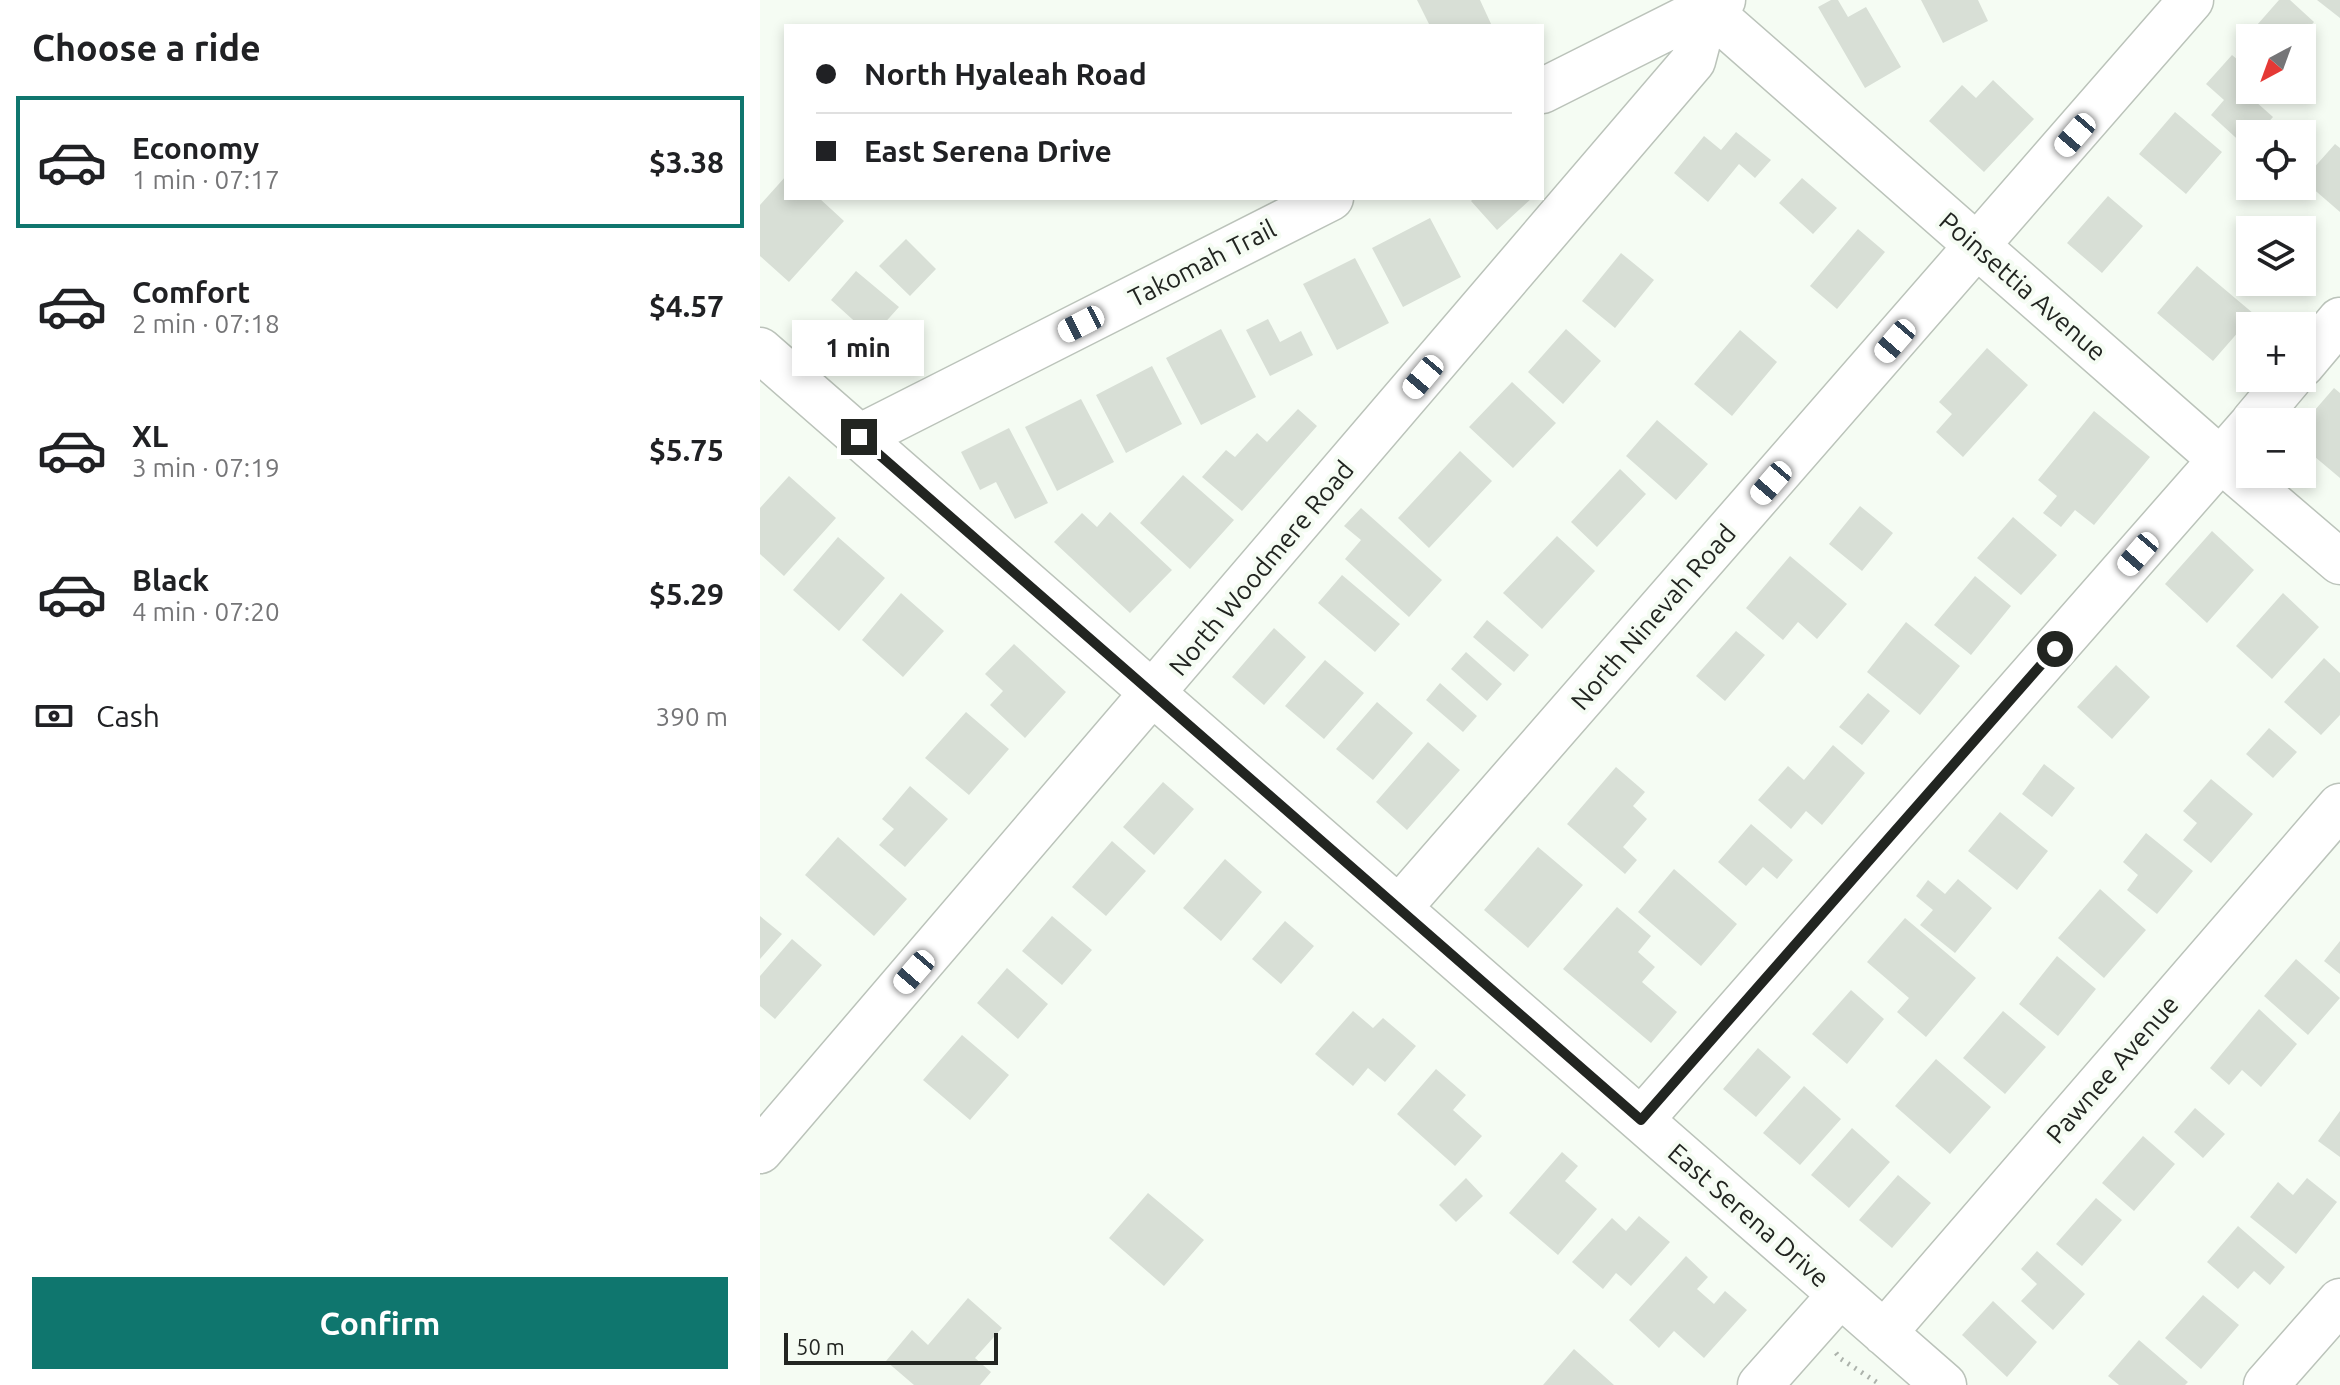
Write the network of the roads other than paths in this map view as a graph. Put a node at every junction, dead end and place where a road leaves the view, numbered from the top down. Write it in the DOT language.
graph roads {
  1 [pos="2191,0"];
  2 [pos="1709,3"];
  3 [pos="1544,90"];
  4 [pos="1327,200"];
  5 [pos="1978,247"];
  6 [pos="2340,320"];
  7 [pos="2316,348"];
  8 [pos="760,350"];
  9 [pos="2278,392"];
  10 [pos="2265,408"];
  11 [pos="859,437"];
  12 [pos="2236,443"];
  13 [pos="2221,460"];
  14 [pos="2340,562"];
  15 [pos="1153,694"];
  16 [pos="2340,806"];
  17 [pos="1399,908"];
  18 [pos="1641,1120"];
  19 [pos="760,1151"];
  20 [pos="1840,1295"];
  21 [pos="2340,1301"];
  22 [pos="1884,1333"];
  23 [pos="1760,1385"];
  24 [pos="1944,1385"];
  25 [pos="2266,1385"];
  1 -- 5 [label="street, North Ninevah Road"];
  2 -- 3 [label="street"];
  2 -- 5 [label="street, Poinsettia Avenue"];
  2 -- 15 [label="street, North Woodmere Road"];
  4 -- 11 [label="street, Takomah Trail"];
  5 -- 13 [label="street, Poinsettia Avenue"];
  5 -- 17 [label="street, North Ninevah Road"];
  6 -- 7 [label="street"];
  8 -- 11 [label="street, East Serena Drive"];
  9 -- 10 [label="street"];
  11 -- 15 [label="street, East Serena Drive"];
  12 -- 13 [label="street"];
  13 -- 14 [label="street, Poinsettia Avenue"];
  13 -- 18 [label="street"];
  15 -- 17 [label="street, East Serena Drive"];
  15 -- 19 [label="street, North Woodmere Road"];
  16 -- 22 [label="street, Pawnee Avenue"];
  17 -- 18 [label="street, East Serena Drive"];
  18 -- 20 [label="street, East Serena Drive"];
  20 -- 22 [label="street, East Serena Drive"];
  20 -- 23 [label="street"];
  21 -- 25 [label="street"];
  22 -- 24 [label="street, East Serena Drive"];
}
